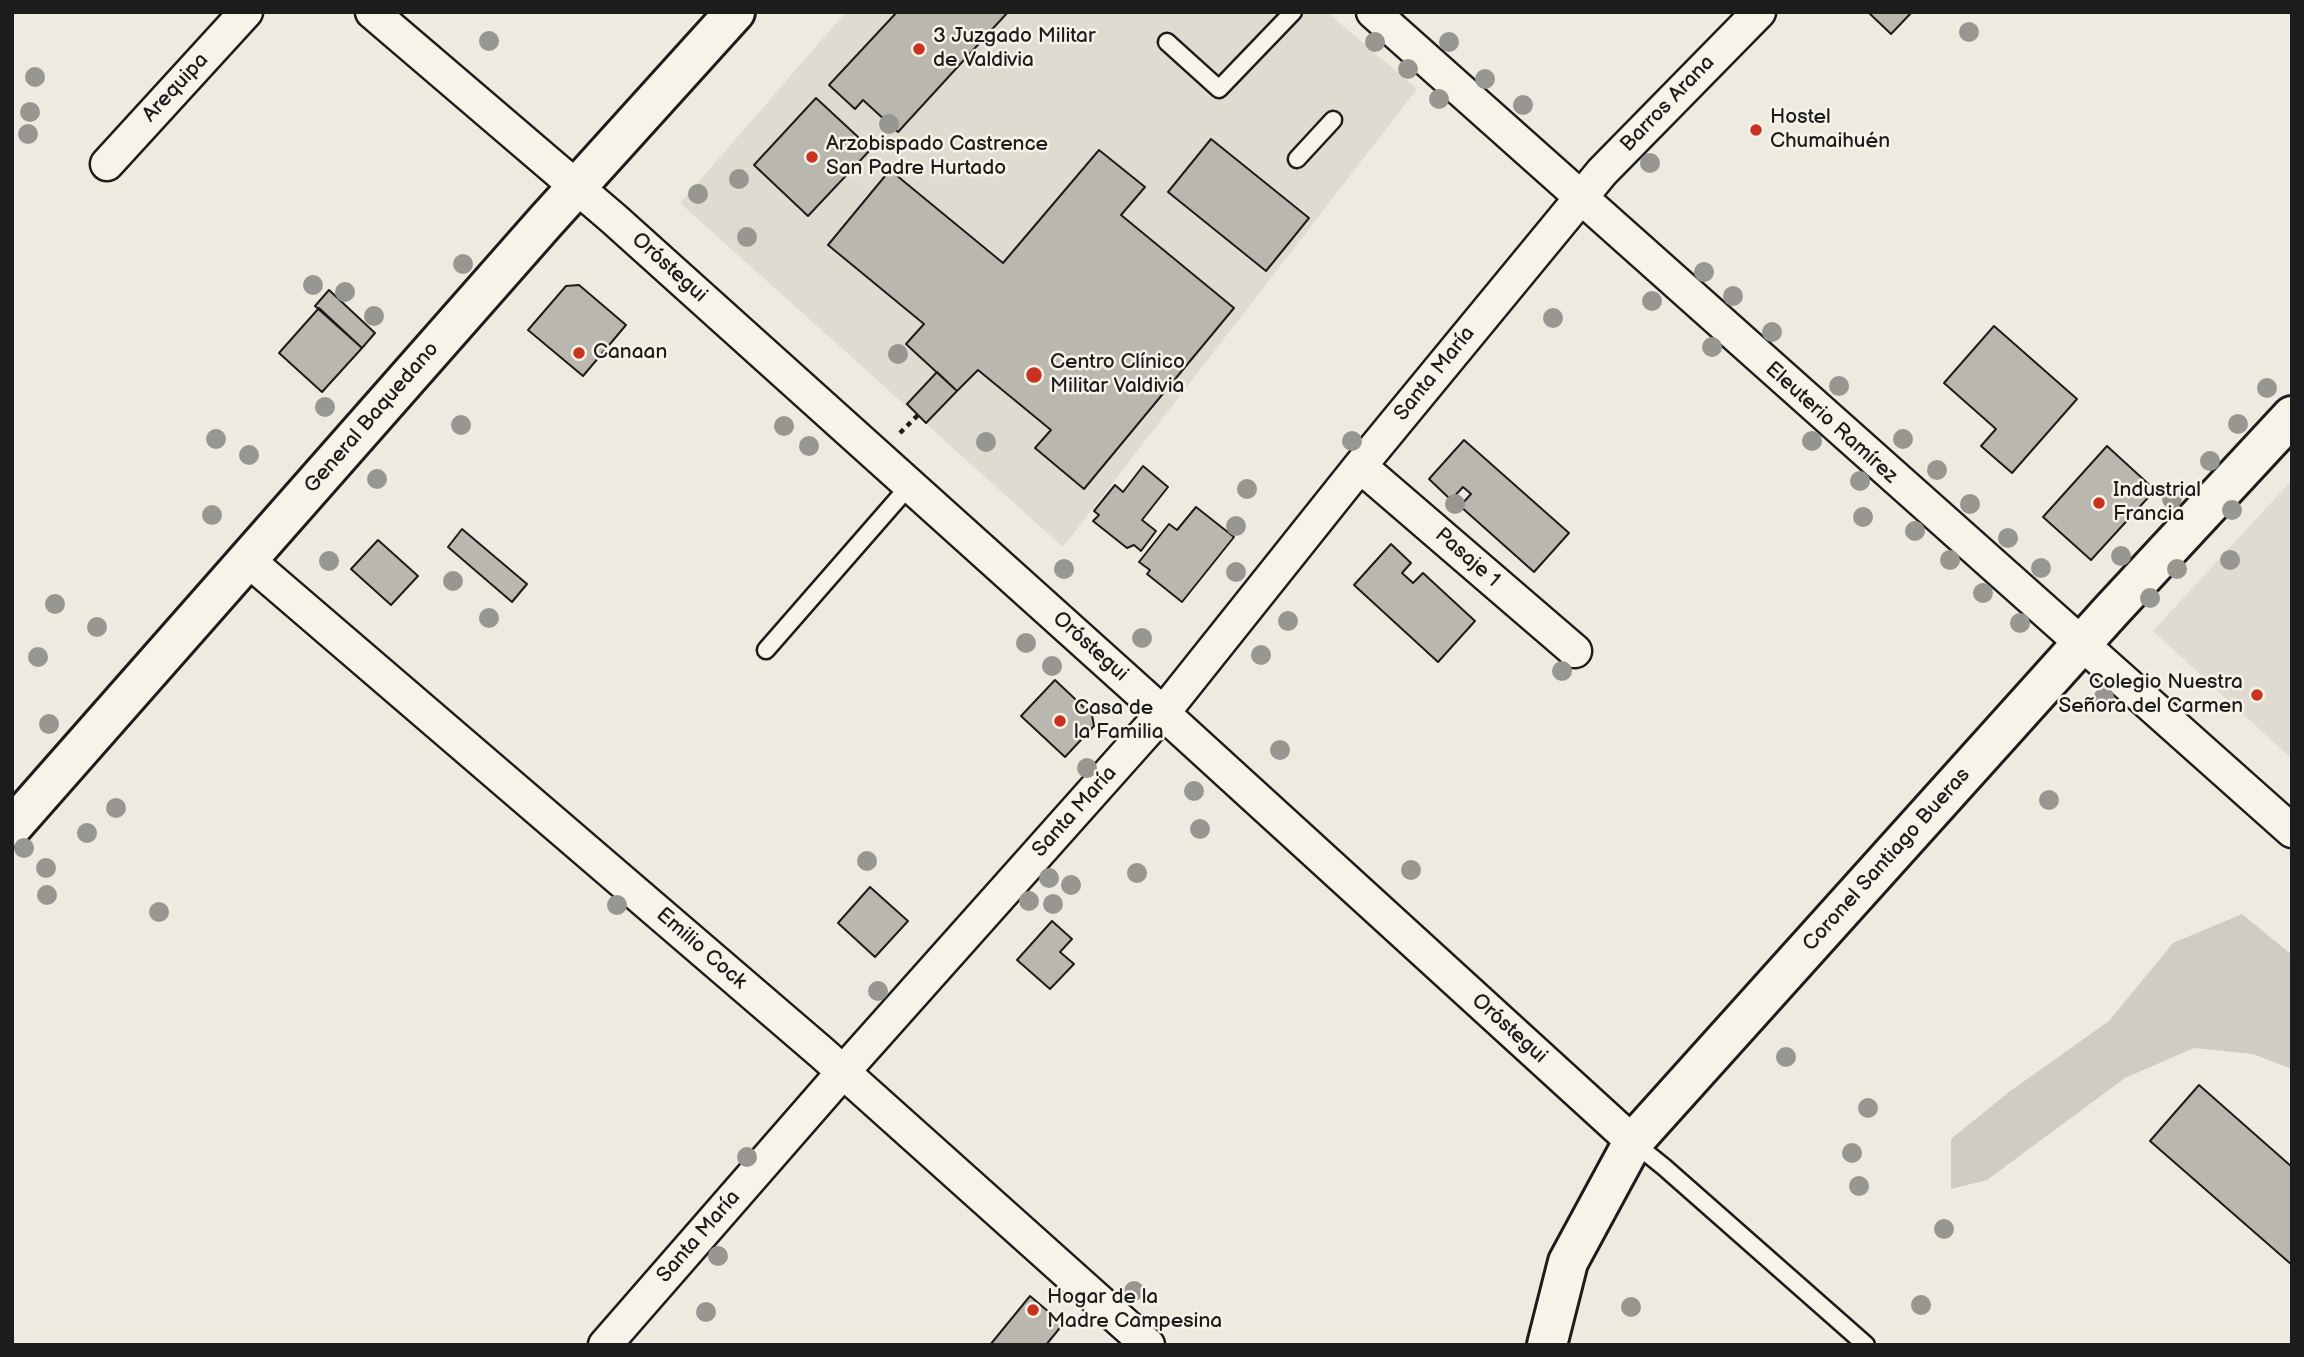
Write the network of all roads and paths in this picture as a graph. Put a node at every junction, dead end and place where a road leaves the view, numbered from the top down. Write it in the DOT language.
graph roads {
  1 [pos="246,12"];
  2 [pos="372,12"];
  3 [pos="735,12"];
  4 [pos="1293,12"];
  5 [pos="1373,12"];
  6 [pos="1759,12"];
  7 [pos="1167,42"];
  8 [pos="1333,120"];
  9 [pos="1297,159"];
  10 [pos="107,164"];
  11 [pos="577,188"];
  12 [pos="1579,198"];
  13 [pos="2292,416"];
  14 [pos="1360,466"];
  15 [pos="910,485"];
  16 [pos="248,559"];
  17 [pos="2082,643"];
  18 [pos="766,650"];
  19 [pos="1575,650"];
  20 [pos="1163,713"];
  21 [pos="12,827"];
  22 [pos="2292,831"];
  23 [pos="844,1072"];
  24 [pos="1633,1142"];
  25 [pos="605,1345"];
  26 [pos="1148,1345"];
  27 [pos="1547,1345"];
  28 [pos="1866,1345"];
  1 -- 10 [label="street, Arequipa"];
  2 -- 11 [label="street, Oróstegui"];
  3 -- 11 [label="main road, General Baquedano"];
  4 -- 7 [label="lane"];
  5 -- 12 [label="street, Eleuterio Ramírez"];
  6 -- 12 [label="street, Barros Arana"];
  8 -- 9 [label="lane"];
  11 -- 15 [label="street, Oróstegui"];
  11 -- 16 [label="main road, General Baquedano"];
  12 -- 14 [label="street, Santa María"];
  12 -- 17 [label="street, Eleuterio Ramírez"];
  13 -- 17 [label="main road, Coronel Santiago Bueras"];
  14 -- 19 [label="street, Pasaje 1"];
  14 -- 20 [label="street, Santa María"];
  15 -- 18 [label="lane"];
  15 -- 20 [label="street, Oróstegui"];
  16 -- 21 [label="main road, General Baquedano"];
  16 -- 23 [label="street, Emilio Cock"];
  17 -- 22 [label="street, Eleuterio Ramírez"];
  17 -- 24 [label="main road, Coronel Santiago Bueras"];
  20 -- 23 [label="street, Santa María"];
  20 -- 24 [label="street, Oróstegui"];
  23 -- 25 [label="street, Santa María"];
  23 -- 26 [label="street, Emilio Cock"];
  24 -- 27 [label="main road, Coronel Santiago Bueras"];
  24 -- 28 [label="lane, Oróstegui"];
}
